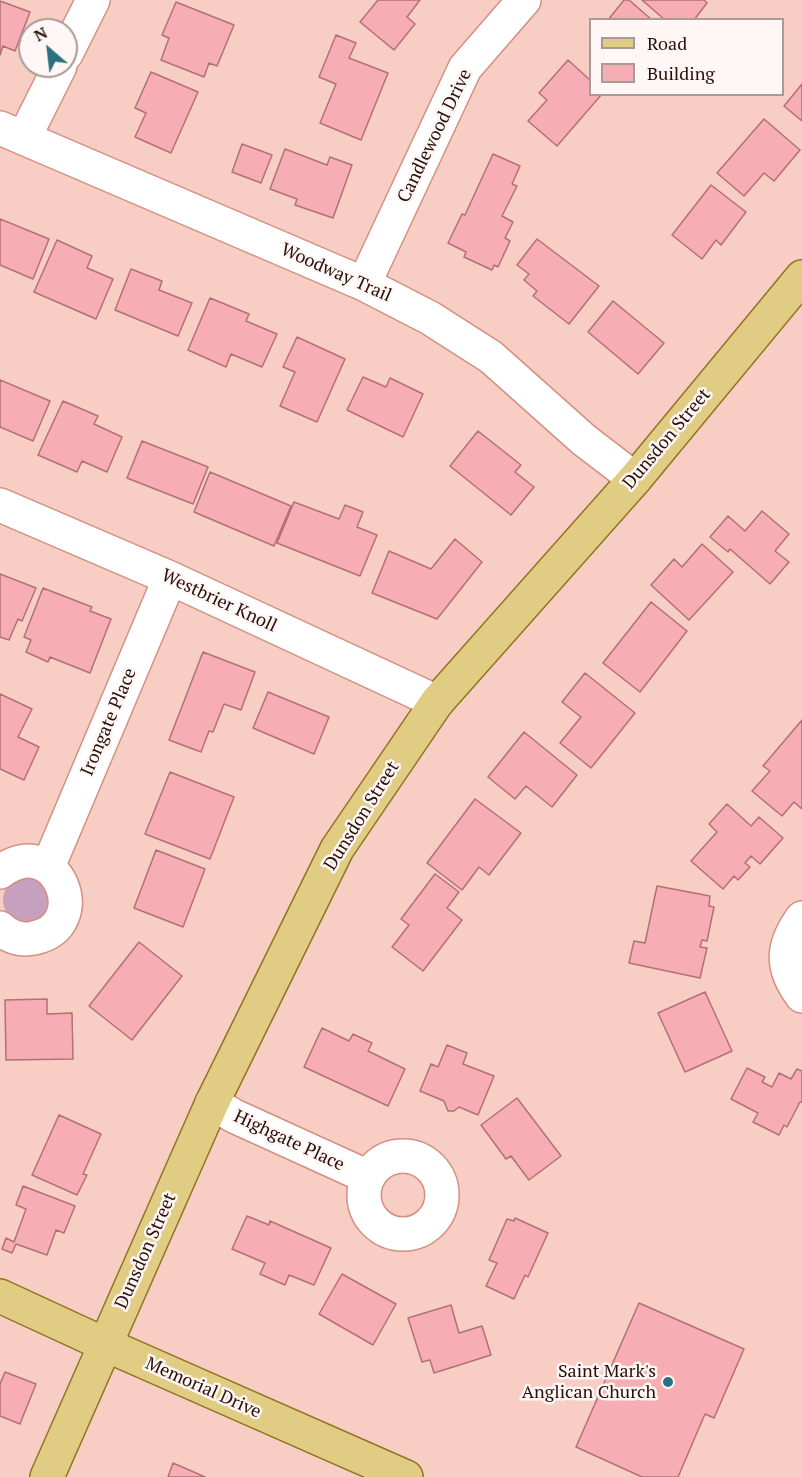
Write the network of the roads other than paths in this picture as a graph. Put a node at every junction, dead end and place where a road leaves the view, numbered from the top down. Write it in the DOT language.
graph roads {
  1 [pos="93,0"];
  2 [pos="524,0"];
  3 [pos="78,30"];
  4 [pos="51,78"];
  5 [pos="12,133"];
  6 [pos="802,277"];
  7 [pos="364,284"];
  8 [pos="635,479"];
  9 [pos="0,505"];
  10 [pos="170,578"];
  11 [pos="437,702"];
  12 [pos="48,867"];
  13 [pos="0,872"];
  14 [pos="799,927"];
  15 [pos="0,928"];
  16 [pos="802,996"];
  17 [pos="212,1103"];
  18 [pos="368,1177"];
  19 [pos="0,1296"];
  20 [pos="104,1344"];
  21 [pos="46,1477"];
  22 [pos="406,1477"];
  1 -- 3 [label="street"];
  2 -- 7 [label="street, Candlewood Drive"];
  4 -- 5 [label="street"];
  5 -- 7 [label="street, Woodway Trail"];
  6 -- 8 [label="main road, Dunsdon Street"];
  7 -- 8 [label="street, Woodway Trail"];
  8 -- 11 [label="main road, Dunsdon Street"];
  9 -- 10 [label="street, Westbrier Knoll"];
  10 -- 11 [label="street, Westbrier Knoll"];
  10 -- 12 [label="street, Irongate Place"];
  11 -- 17 [label="main road, Dunsdon Street"];
  12 -- 13 [label="street"];
  12 -- 15 [label="street"];
  14 -- 16 [label="street"];
  17 -- 18 [label="street, Highgate Place"];
  17 -- 20 [label="main road, Dunsdon Street"];
  19 -- 20 [label="main road, Memorial Drive"];
  20 -- 21 [label="main road, Dunsdon Street"];
  20 -- 22 [label="main road, Memorial Drive"];
}
